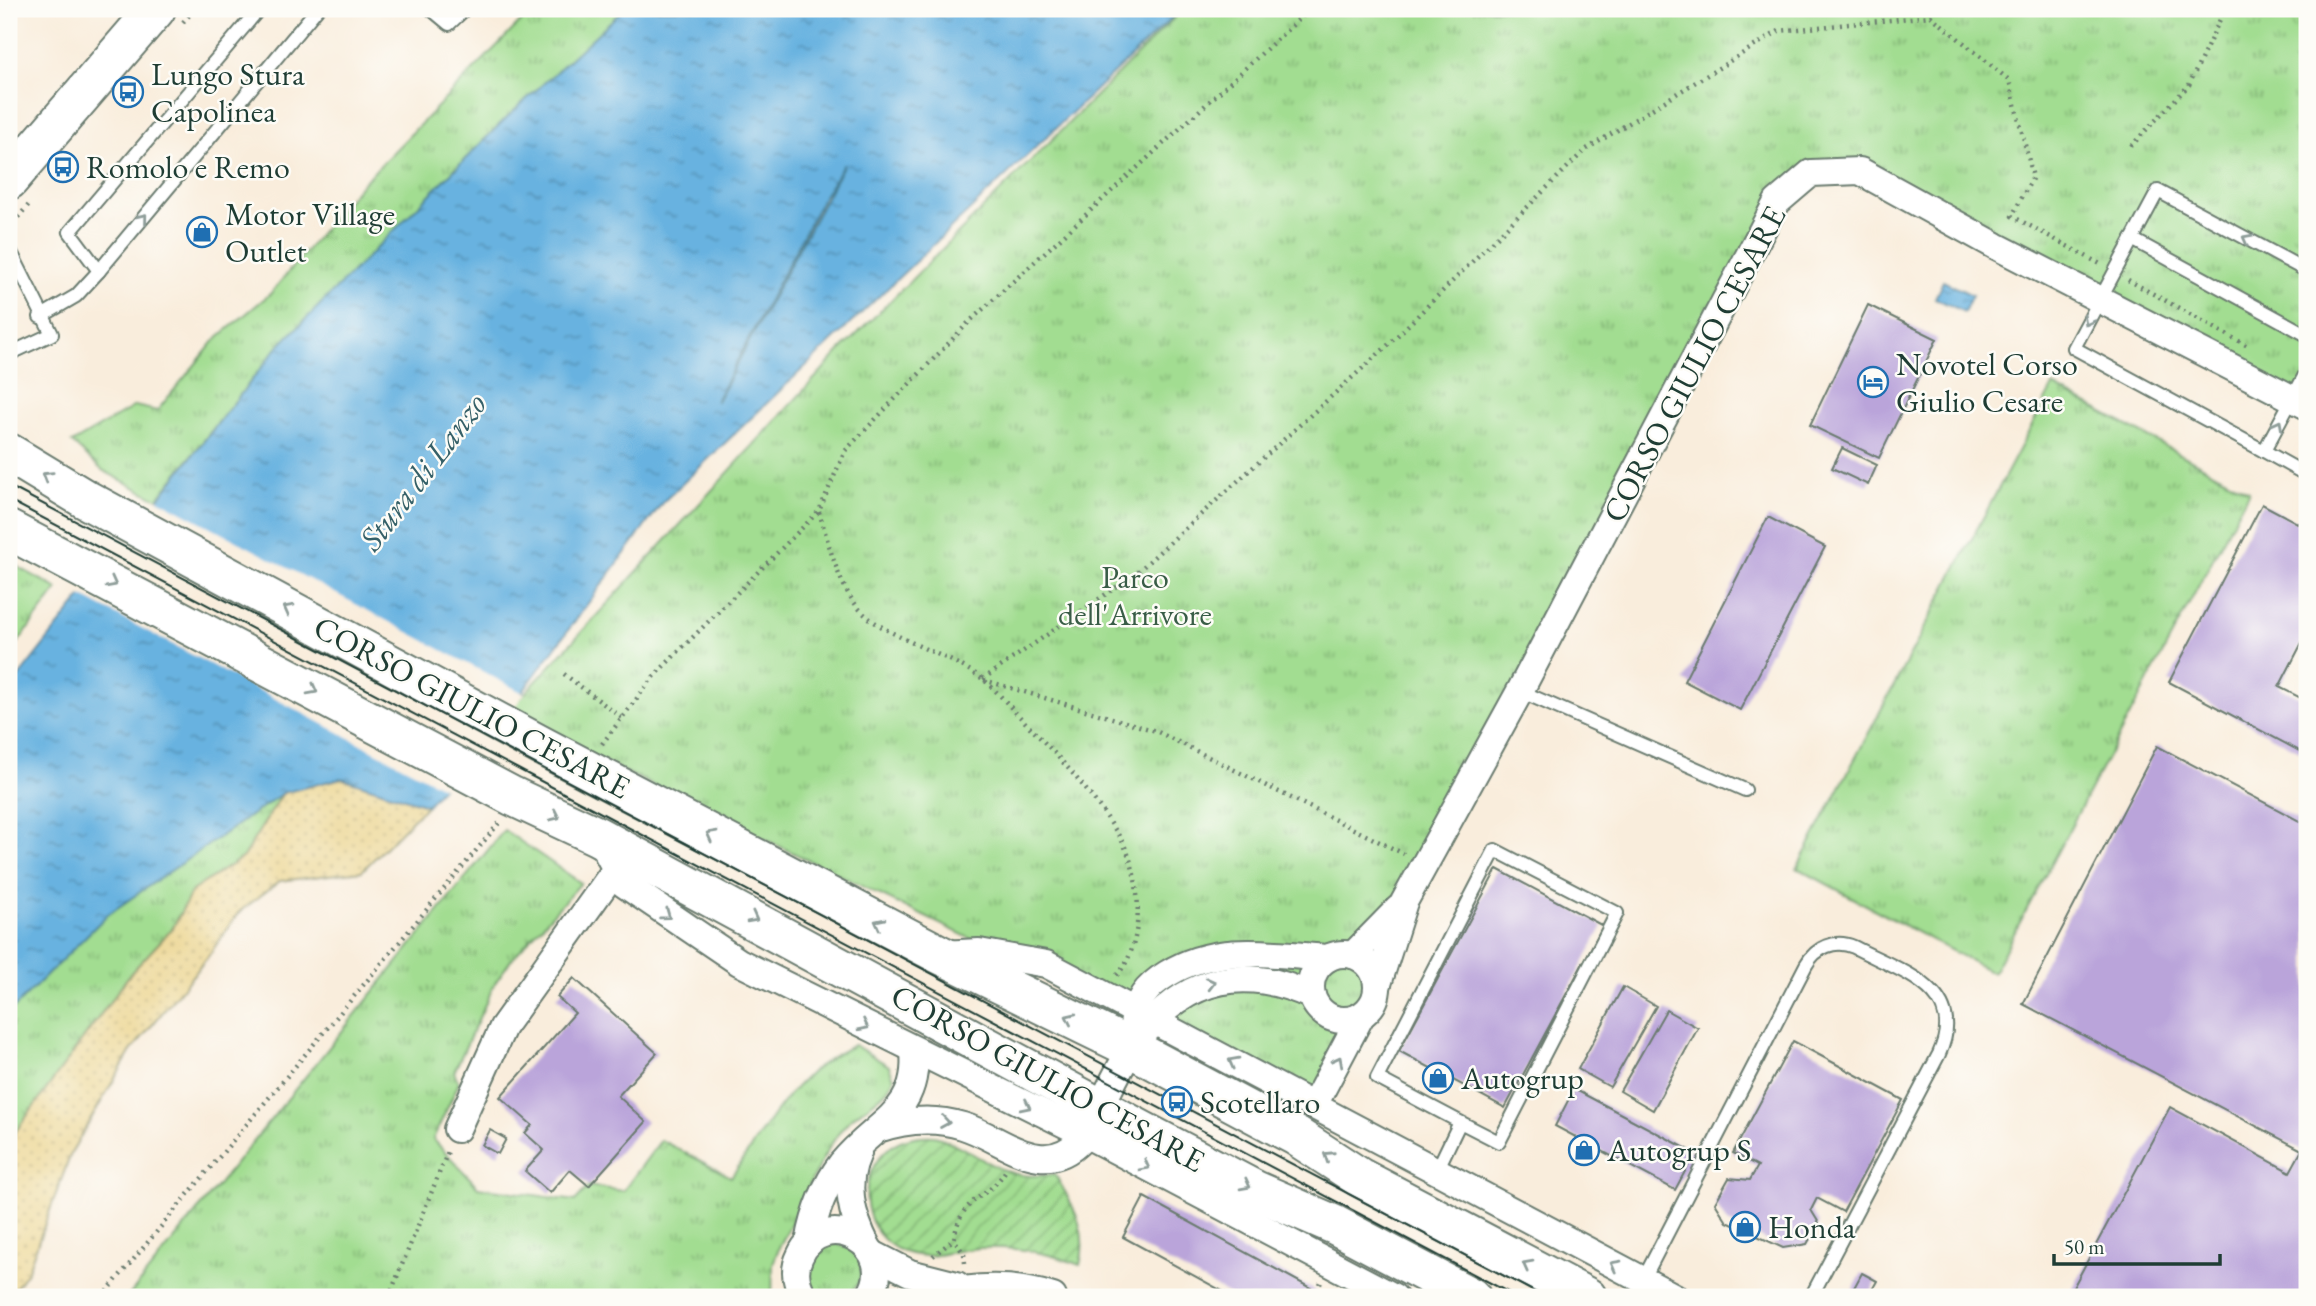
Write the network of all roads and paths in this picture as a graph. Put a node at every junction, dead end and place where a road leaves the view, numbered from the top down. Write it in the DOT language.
graph roads {
  1 [pos="156,9"];
  2 [pos="259,9"];
  3 [pos="317,9"];
  4 [pos="431,9"];
  5 [pos="465,9"];
  6 [pos="1310,9"];
  7 [pos="2225,9"];
  8 [pos="2131,146"];
  9 [pos="9,180"];
  10 [pos="2132,239"];
  11 [pos="9,248"];
  12 [pos="99,271"];
  13 [pos="2307,271"];
  14 [pos="2114,272"];
  15 [pos="2099,300"];
  16 [pos="40,317"];
  17 [pos="2307,335"];
  18 [pos="2256,351"];
  19 [pos="9,354"];
  20 [pos="2307,371"];
  21 [pos="2300,402"];
  22 [pos="2264,451"];
  23 [pos="9,453"];
  24 [pos="2307,475"];
  25 [pos="819,511"];
  26 [pos="9,530"];
  27 [pos="564,674"];
  28 [pos="983,679"];
  29 [pos="1520,691"];
  30 [pos="622,718"];
  31 [pos="597,750"];
  32 [pos="1745,790"];
  33 [pos="507,808"];
  34 [pos="614,852"];
  35 [pos="1424,864"];
  36 [pos="1404,902"];
  37 [pos="1340,957"];
  38 [pos="1103,971"];
  39 [pos="1116,976"];
  40 [pos="1377,987"];
  41 [pos="1312,996"];
  42 [pos="1361,1016"];
  43 [pos="1142,1017"];
  44 [pos="914,1051"];
  45 [pos="1314,1105"];
  46 [pos="1092,1121"];
  47 [pos="1460,1122"];
  48 [pos="457,1129"];
  49 [pos="870,1137"];
  50 [pos="1016,1152"];
  51 [pos="1437,1170"];
  52 [pos="809,1243"];
  53 [pos="870,1250"];
  54 [pos="1643,1280"];
  55 [pos="969,1288"];
  56 [pos="798,1292"];
  57 [pos="102,1297"];
  58 [pos="389,1297"];
  59 [pos="869,1297"];
  60 [pos="919,1297"];
  61 [pos="1053,1297"];
  62 [pos="1394,1297"];
  63 [pos="1471,1297"];
  64 [pos="1587,1297"];
  65 [pos="1675,1297"];
  66 [pos="1811,1297"];
  1 -- 9 [label="main road"];
  2 -- 12 [label="lane"];
  12 -- 3 [label="lane, one-way"];
  4 -- 5 [label="lane"];
  6 -- 25 [label="path"];
  7 -- 8 [label="path"];
  13 -- 10 [label="lane, one-way"];
  10 -- 14 [label="lane"];
  10 -- 17 [label="lane"];
  11 -- 16 [label="lane"];
  12 -- 16 [label="lane"];
  14 -- 15 [label="lane"];
  14 -- 18 [label="path"];
  14 -- 28 [label="path"];
  15 -- 21 [label="street, CORSO GIULIO CESARE"];
  15 -- 22 [label="lane, one-way"];
  15 -- 29 [label="street, CORSO GIULIO CESARE"];
  16 -- 19 [label="lane"];
  20 -- 21 [label="lane"];
  22 -- 21 [label="lane, one-way"];
  22 -- 24 [label="lane"];
  43 -- 23 [label="main road, CORSO GIULIO CESARE, one-way"];
  25 -- 28 [label="path"];
  25 -- 30 [label="path"];
  26 -- 33 [label="main road, CORSO GIULIO CESARE, one-way"];
  27 -- 30 [label="path"];
  28 -- 35 [label="path"];
  28 -- 39 [label="path"];
  29 -- 32 [label="lane"];
  29 -- 35 [label="street, CORSO GIULIO CESARE"];
  30 -- 31 [label="path"];
  33 -- 34 [label="main road, CORSO GIULIO CESARE, one-way"];
  33 -- 57 [label="path"];
  34 -- 44 [label="street, CORSO GIULIO CESARE, one-way"];
  34 -- 46 [label="main road, CORSO GIULIO CESARE, one-way"];
  34 -- 48 [label="street"];
  35 -- 36 [label="street, CORSO GIULIO CESARE"];
  36 -- 37 [label="street, CORSO GIULIO CESARE"];
  36 -- 40 [label="street, CORSO GIULIO CESARE"];
  37 -- 40 [label="street"];
  37 -- 41 [label="street"];
  37 -- 43 [label="street"];
  38 -- 39 [label="path"];
  39 -- 43 [label="path"];
  40 -- 42 [label="street"];
  41 -- 42 [label="street"];
  43 -- 41 [label="street, one-way"];
  45 -- 42 [label="street, one-way"];
  45 -- 43 [label="street, CORSO GIULIO CESARE, one-way"];
  43 -- 46 [label="street"];
  64 -- 43 [label="main road, CORSO GIULIO CESARE, one-way"];
  44 -- 46 [label="street, CORSO GIULIO CESARE, one-way"];
  44 -- 49 [label="street"];
  45 -- 51 [label="street, CORSO GIULIO CESARE"];
  46 -- 50 [label="street"];
  46 -- 62 [label="street, CORSO GIULIO CESARE, one-way"];
  46 -- 63 [label="main road, CORSO GIULIO CESARE, one-way"];
  47 -- 47 [label="lane"];
  47 -- 51 [label="lane"];
  48 -- 58 [label="path"];
  49 -- 50 [label="street, one-way"];
  49 -- 52 [label="street"];
  49 -- 53 [label="street"];
  50 -- 55 [label="path"];
  54 -- 51 [label="street, CORSO GIULIO CESARE, one-way"];
  52 -- 53 [label="street"];
  52 -- 56 [label="street"];
  53 -- 55 [label="street"];
  53 -- 59 [label="street"];
  54 -- 65 [label="street, CORSO GIULIO CESARE"];
  54 -- 66 [label="lane"];
  55 -- 60 [label="street"];
  55 -- 61 [label="street"];
}
